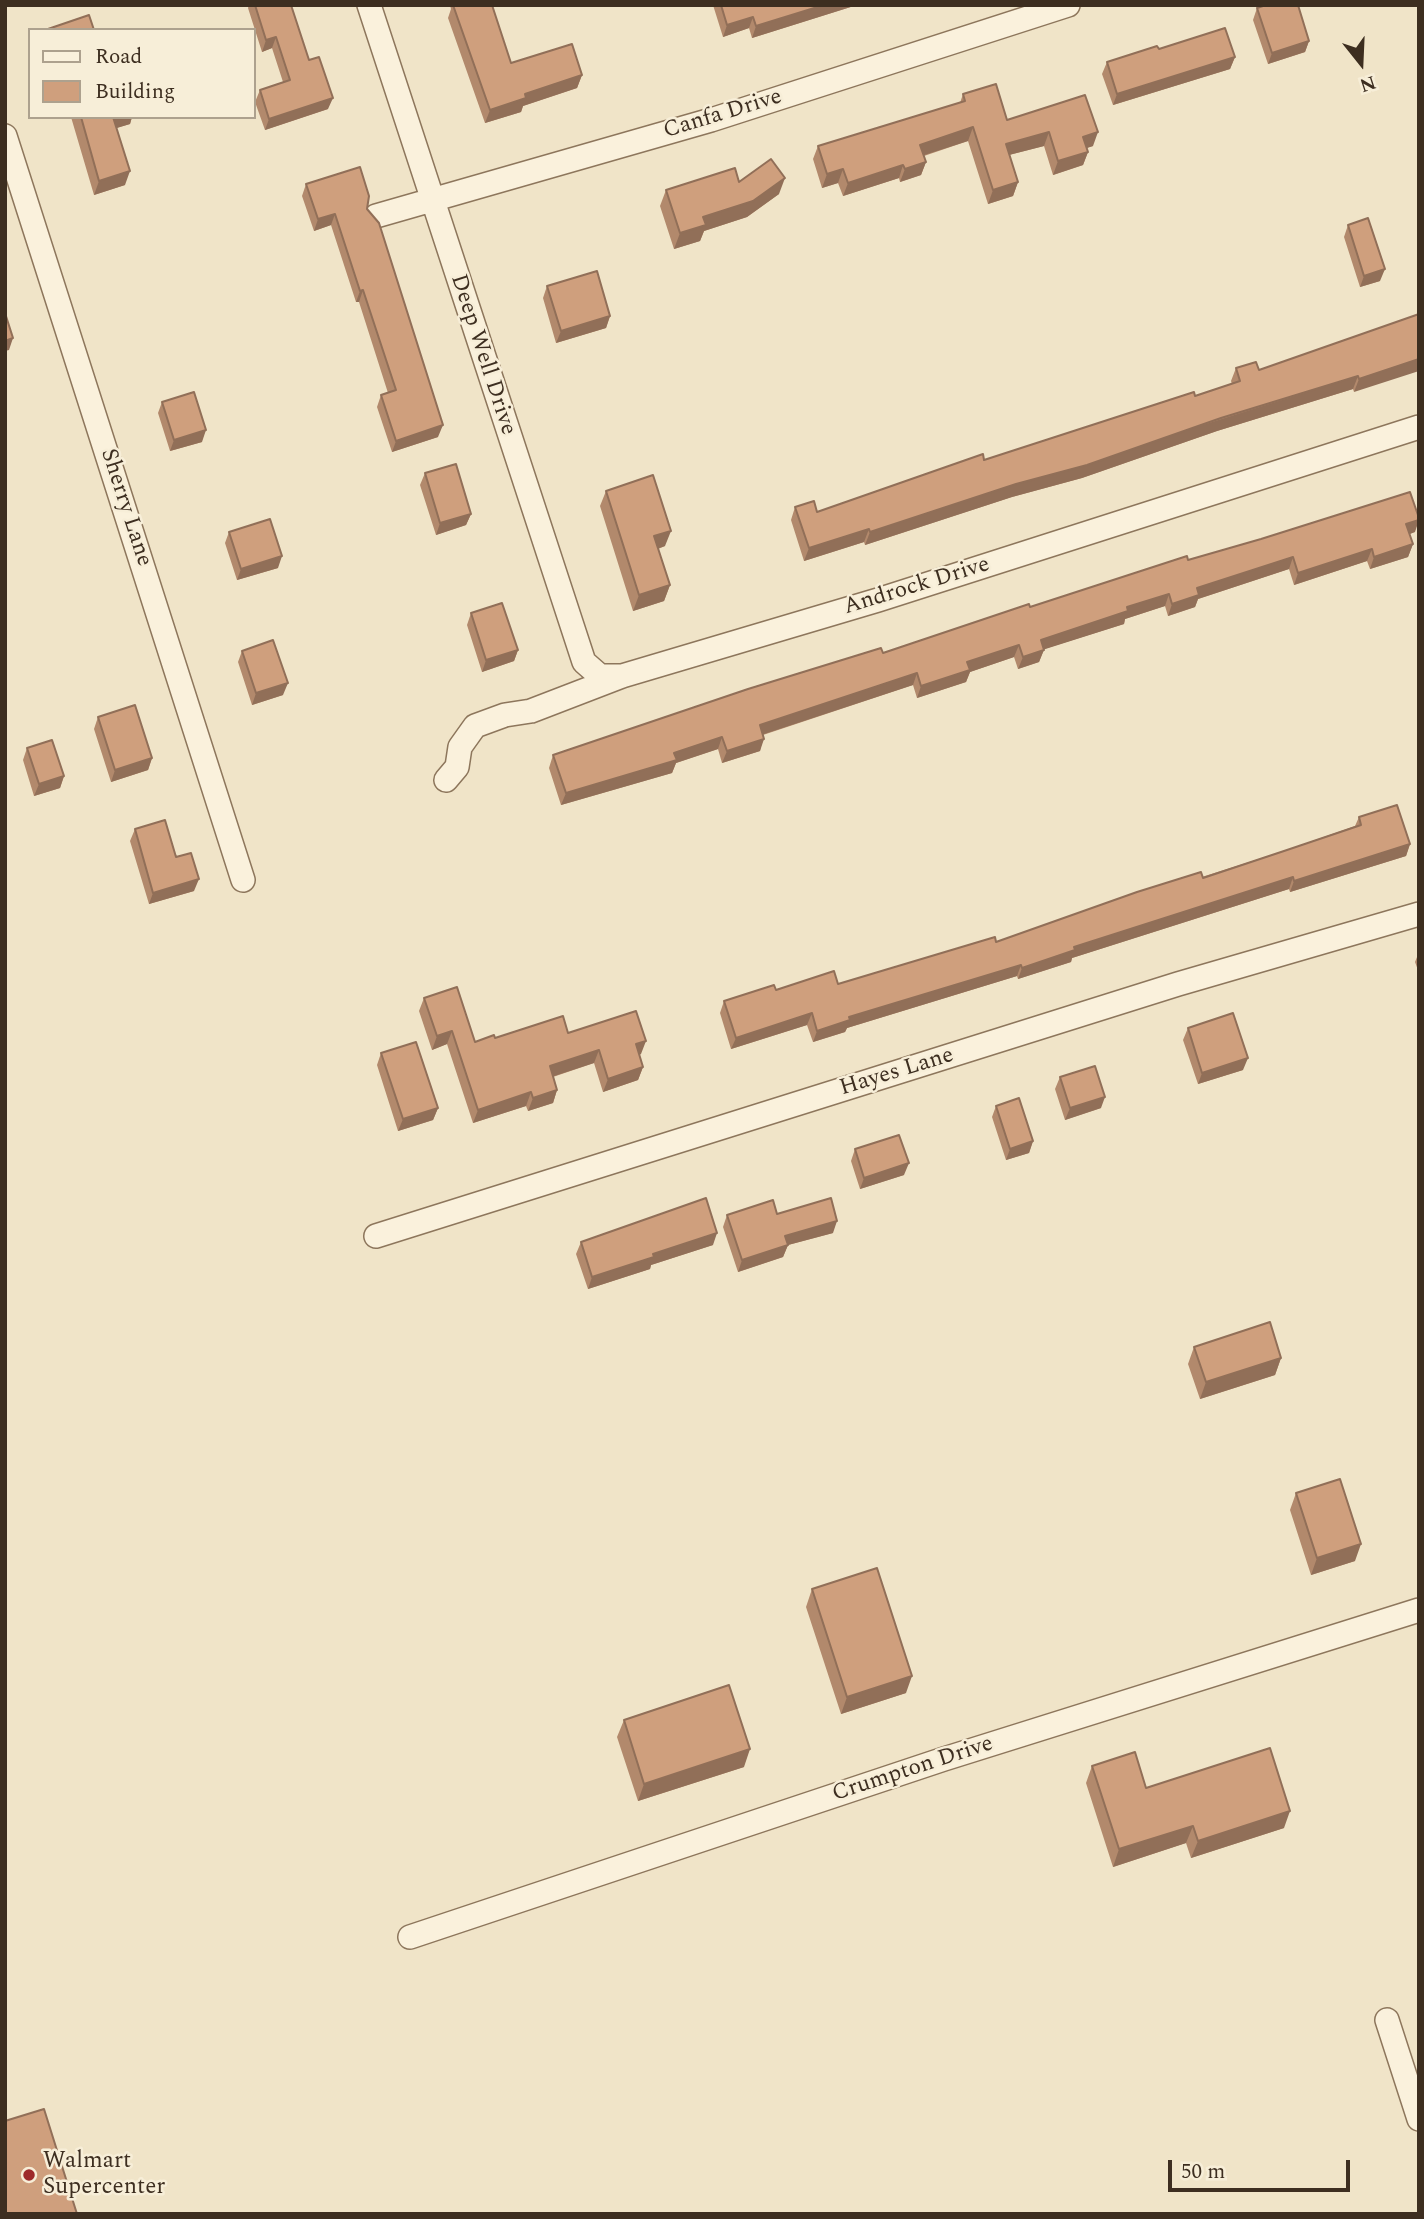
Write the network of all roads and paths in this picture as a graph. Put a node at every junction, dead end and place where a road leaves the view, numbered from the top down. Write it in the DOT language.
graph roads {
  1 [pos="369,5"];
  2 [pos="1068,5"];
  3 [pos="5,136"];
  4 [pos="432,202"];
  5 [pos="376,215"];
  6 [pos="1419,427"];
  7 [pos="622,676"];
  8 [pos="446,780"];
  9 [pos="243,880"];
  10 [pos="1419,914"];
  11 [pos="376,1236"];
  12 [pos="1419,1610"];
  13 [pos="410,1937"];
  14 [pos="1387,2020"];
  15 [pos="1419,2119"];
  1 -- 4 [label="street, Deep Well Drive"];
  2 -- 4 [label="street, Canfa Drive"];
  3 -- 9 [label="street, Sherry Lane"];
  4 -- 5 [label="street, Canfa Drive"];
  4 -- 7 [label="street, Deep Well Drive"];
  6 -- 7 [label="street, Androck Drive"];
  7 -- 8 [label="street, Androck Drive"];
  10 -- 11 [label="street, Hayes Lane"];
  12 -- 13 [label="street, Crumpton Drive"];
  14 -- 15 [label="street"];
}
